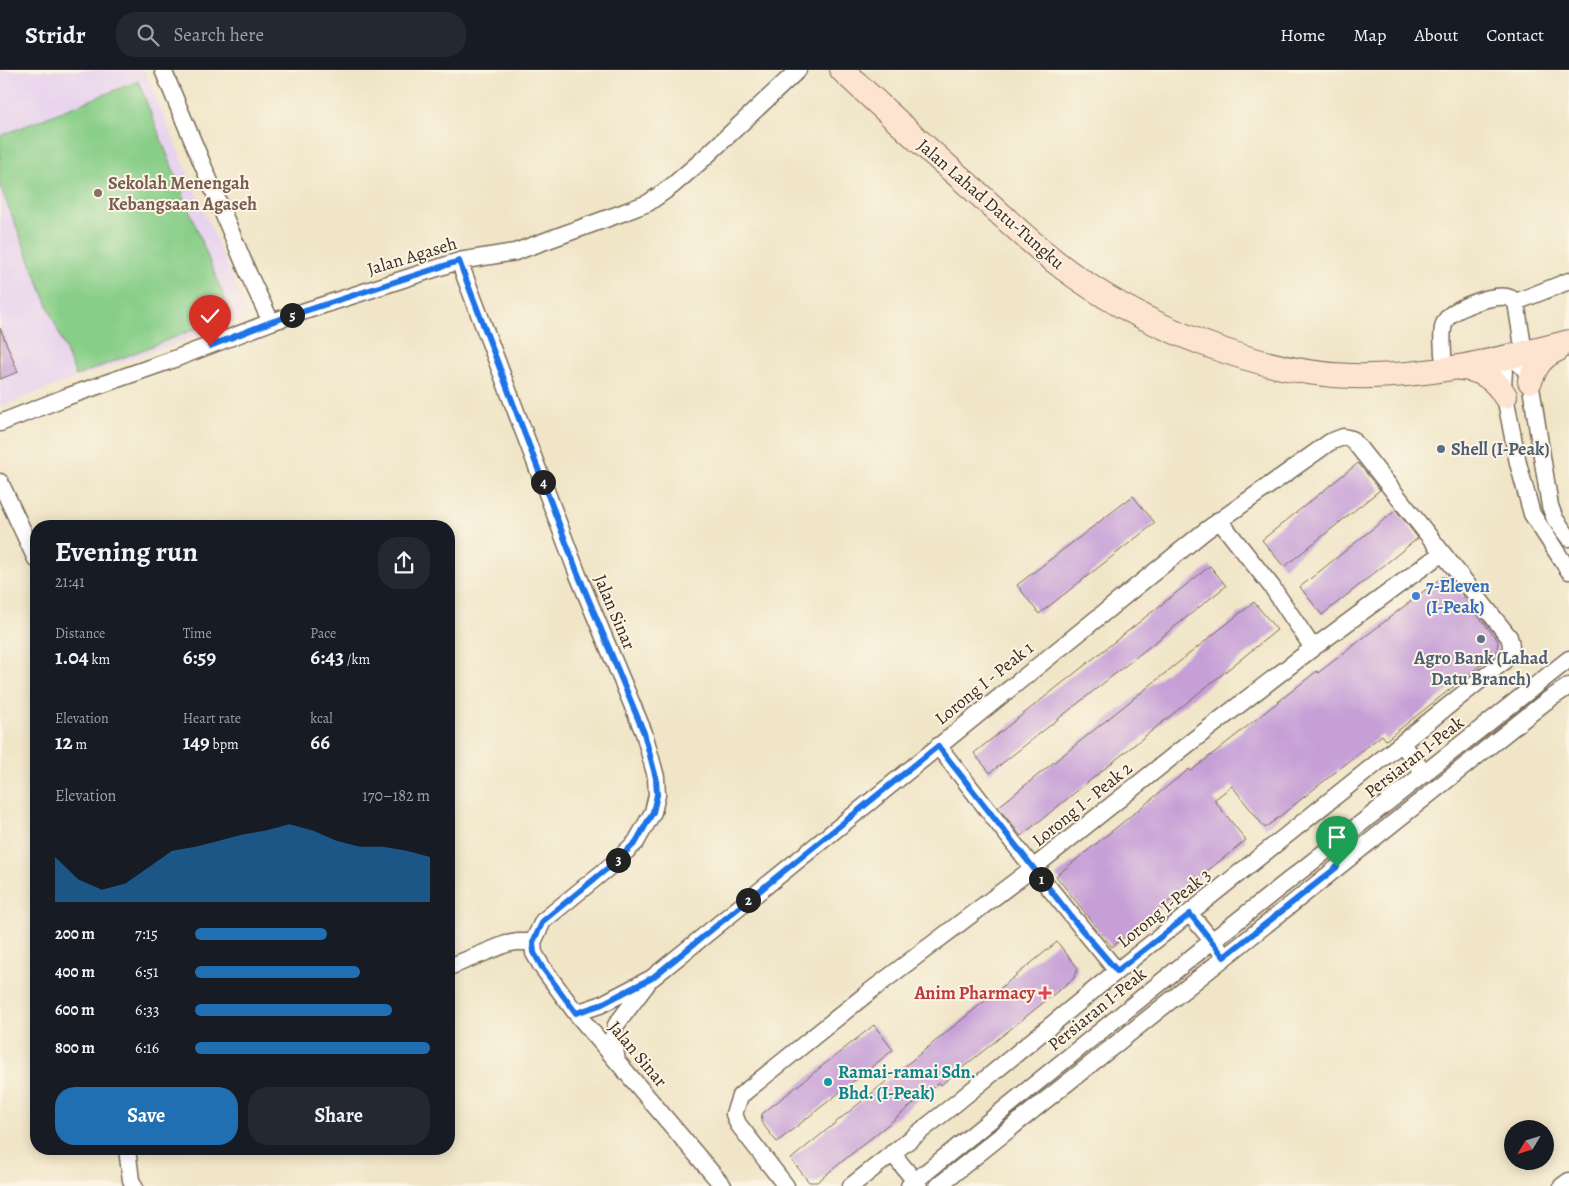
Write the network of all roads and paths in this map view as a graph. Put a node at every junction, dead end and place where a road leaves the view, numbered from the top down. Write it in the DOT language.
graph roads {
  1 [pos="163,70"];
  2 [pos="798,70"];
  3 [pos="842,70"];
  4 [pos="459,261"];
  5 [pos="1569,281"];
  6 [pos="1516,302"];
  7 [pos="271,322"];
  8 [pos="1569,328"];
  9 [pos="1569,343"];
  10 [pos="1517,348"];
  11 [pos="1446,362"];
  12 [pos="1530,381"];
  13 [pos="1505,396"];
  14 [pos="0,423"];
  15 [pos="0,482"];
  16 [pos="1219,520"];
  17 [pos="1569,538"];
  18 [pos="30,546"];
  19 [pos="1442,553"];
  20 [pos="1569,571"];
  21 [pos="1313,648"];
  22 [pos="1569,659"];
  23 [pos="1569,686"];
  24 [pos="1402,744"];
  25 [pos="938,746"];
  26 [pos="1426,774"];
  27 [pos="1033,868"];
  28 [pos="1190,914"];
  29 [pos="1212,941"];
  30 [pos="533,942"];
  31 [pos="1224,957"];
  32 [pos="455,965"];
  33 [pos="1117,971"];
  34 [pos="652,978"];
  35 [pos="576,1013"];
  36 [pos="617,1062"];
  37 [pos="892,1153"];
  38 [pos="128,1155"];
  39 [pos="1569,1181"];
  40 [pos="915,1184"];
  41 [pos="134,1186"];
  42 [pos="723,1186"];
  43 [pos="786,1186"];
  44 [pos="850,1186"];
  45 [pos="938,1186"];
  46 [pos="1562,1186"];
  1 -- 7 [label="street"];
  2 -- 4 [label="street, Jalan Agaseh"];
  3 -- 11 [label="main road, Jalan Lahad Datu-Tungku"];
  4 -- 7 [label="street, Jalan Agaseh"];
  4 -- 30 [label="street, Jalan Sinar"];
  5 -- 6 [label="street"];
  6 -- 10 [label="street"];
  6 -- 11 [label="street"];
  7 -- 14 [label="street, Jalan Agaseh"];
  8 -- 10 [label="main road, Jalan Lahad Datu-Tungku"];
  9 -- 10 [label="main road, Jalan Lahad Datu-Tungku"];
  9 -- 12 [label="main road"];
  10 -- 11 [label="main road, Jalan Lahad Datu-Tungku"];
  10 -- 11 [label="main road, Jalan Lahad Datu-Tungku"];
  10 -- 12 [label="street"];
  10 -- 13 [label="street"];
  11 -- 13 [label="main road"];
  12 -- 17 [label="street"];
  13 -- 20 [label="street"];
  15 -- 18 [label="street"];
  16 -- 19 [label="street, Lorong I - Peak 1"];
  16 -- 21 [label="street"];
  16 -- 25 [label="street, Lorong I - Peak 1"];
  19 -- 21 [label="street, Lorong I - Peak 2"];
  19 -- 24 [label="street, Lorong I-Peak 3"];
  21 -- 27 [label="street, Lorong I - Peak 2"];
  22 -- 26 [label="street, Persiaran I-Peak"];
  23 -- 31 [label="street"];
  24 -- 26 [label="street"];
  24 -- 28 [label="street, Lorong I-Peak 3"];
  25 -- 27 [label="street"];
  25 -- 34 [label="street, Lorong I - Peak 1"];
  26 -- 29 [label="street, Persiaran I-Peak"];
  27 -- 33 [label="street"];
  27 -- 43 [label="street, Lorong I - Peak 2"];
  28 -- 29 [label="street"];
  28 -- 33 [label="street, Lorong I-Peak 3"];
  29 -- 31 [label="street"];
  29 -- 40 [label="street, Persiaran I-Peak"];
  30 -- 32 [label="street"];
  30 -- 35 [label="street, Jalan Sinar"];
  31 -- 45 [label="street"];
  33 -- 37 [label="street, Lorong I-Peak 3"];
  34 -- 35 [label="street, Lorong I - Peak 1"];
  34 -- 36 [label="street, Lorong I - Peak 1"];
  35 -- 36 [label="street, Jalan Sinar"];
  36 -- 42 [label="street, Jalan Sinar"];
  37 -- 40 [label="street"];
  37 -- 44 [label="street, Lorong I-Peak 3"];
  38 -- 41 [label="street"];
  39 -- 46 [label="street"];
}
